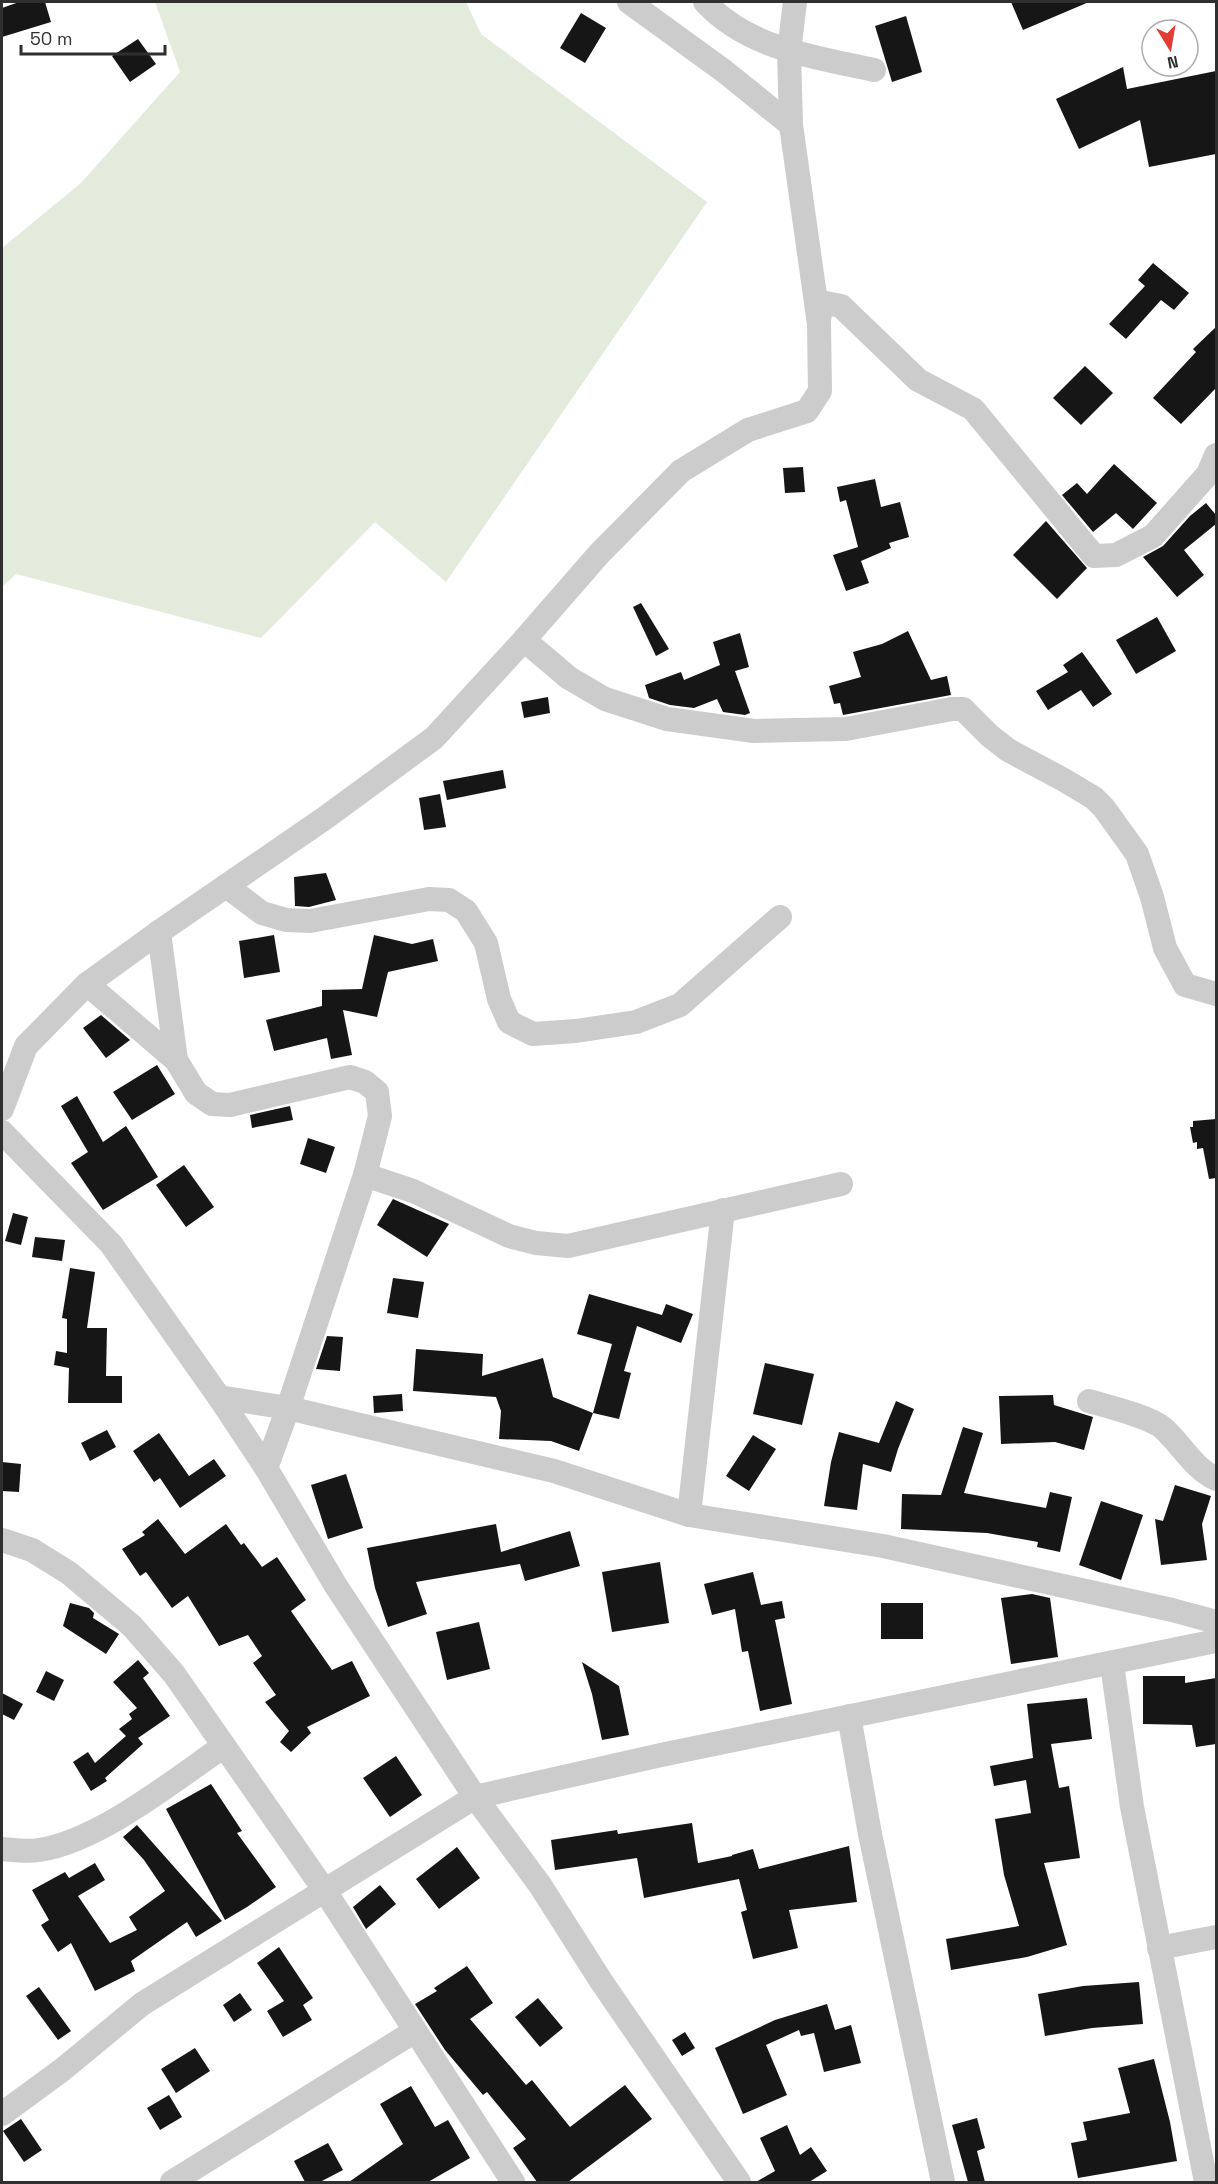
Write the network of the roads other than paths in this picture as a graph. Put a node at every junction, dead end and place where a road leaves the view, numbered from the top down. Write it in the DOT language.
graph roads {
  1 [pos="628,2"];
  2 [pos="705,2"];
  3 [pos="795,2"];
  4 [pos="789,51"];
  5 [pos="874,70"];
  6 [pos="791,125"];
  7 [pos="819,324"];
  8 [pos="1216,456"];
  9 [pos="524,640"];
  10 [pos="225,886"];
  11 [pos="780,917"];
  12 [pos="159,932"];
  13 [pos="87,984"];
  14 [pos="1216,994"];
  15 [pos="176,1060"];
  16 [pos="2,1109"];
  17 [pos="2,1132"];
  18 [pos="364,1175"];
  19 [pos="841,1184"];
  20 [pos="723,1210"];
  21 [pos="219,1397"];
  22 [pos="1089,1401"];
  23 [pos="288,1408"];
  24 [pos="266,1468"];
  25 [pos="1216,1479"];
  26 [pos="689,1515"];
  27 [pos="2,1540"];
  28 [pos="1216,1622"];
  29 [pos="1216,1641"];
  30 [pos="1113,1664"];
  31 [pos="849,1716"];
  32 [pos="224,1746"];
  33 [pos="476,1797"];
  34 [pos="2,1849"];
  35 [pos="325,1891"];
  36 [pos="1216,1937"];
  37 [pos="1159,1948"];
  38 [pos="415,2031"];
  39 [pos="2,2114"];
  40 [pos="509,2181"];
  41 [pos="172,2182"];
  42 [pos="740,2182"];
  43 [pos="943,2182"];
  44 [pos="1206,2182"];
  1 -- 6 [label="street"];
  2 -- 4 [label="street"];
  3 -- 4 [label="street"];
  4 -- 5 [label="street"];
  4 -- 6 [label="street"];
  6 -- 7 [label="street"];
  7 -- 8 [label="street"];
  7 -- 9 [label="street"];
  9 -- 10 [label="street"];
  9 -- 14 [label="street"];
  10 -- 11 [label="street"];
  10 -- 12 [label="street"];
  12 -- 13 [label="street"];
  12 -- 15 [label="street"];
  13 -- 15 [label="street"];
  13 -- 16 [label="street"];
  15 -- 18 [label="street"];
  17 -- 21 [label="street"];
  18 -- 20 [label="street"];
  18 -- 23 [label="street"];
  19 -- 20 [label="street"];
  20 -- 26 [label="street"];
  21 -- 23 [label="street"];
  21 -- 24 [label="street"];
  22 -- 25 [label="street"];
  23 -- 24 [label="street"];
  23 -- 26 [label="street"];
  24 -- 33 [label="street"];
  26 -- 28 [label="street"];
  27 -- 32 [label="street"];
  29 -- 30 [label="street"];
  30 -- 31 [label="street"];
  30 -- 37 [label="street"];
  31 -- 33 [label="street"];
  31 -- 43 [label="street"];
  32 -- 34 [label="street"];
  32 -- 35 [label="street"];
  33 -- 35 [label="street"];
  33 -- 42 [label="street"];
  35 -- 38 [label="street"];
  35 -- 39 [label="street"];
  36 -- 37 [label="street"];
  37 -- 44 [label="street"];
  38 -- 40 [label="street"];
  38 -- 41 [label="street"];
}
